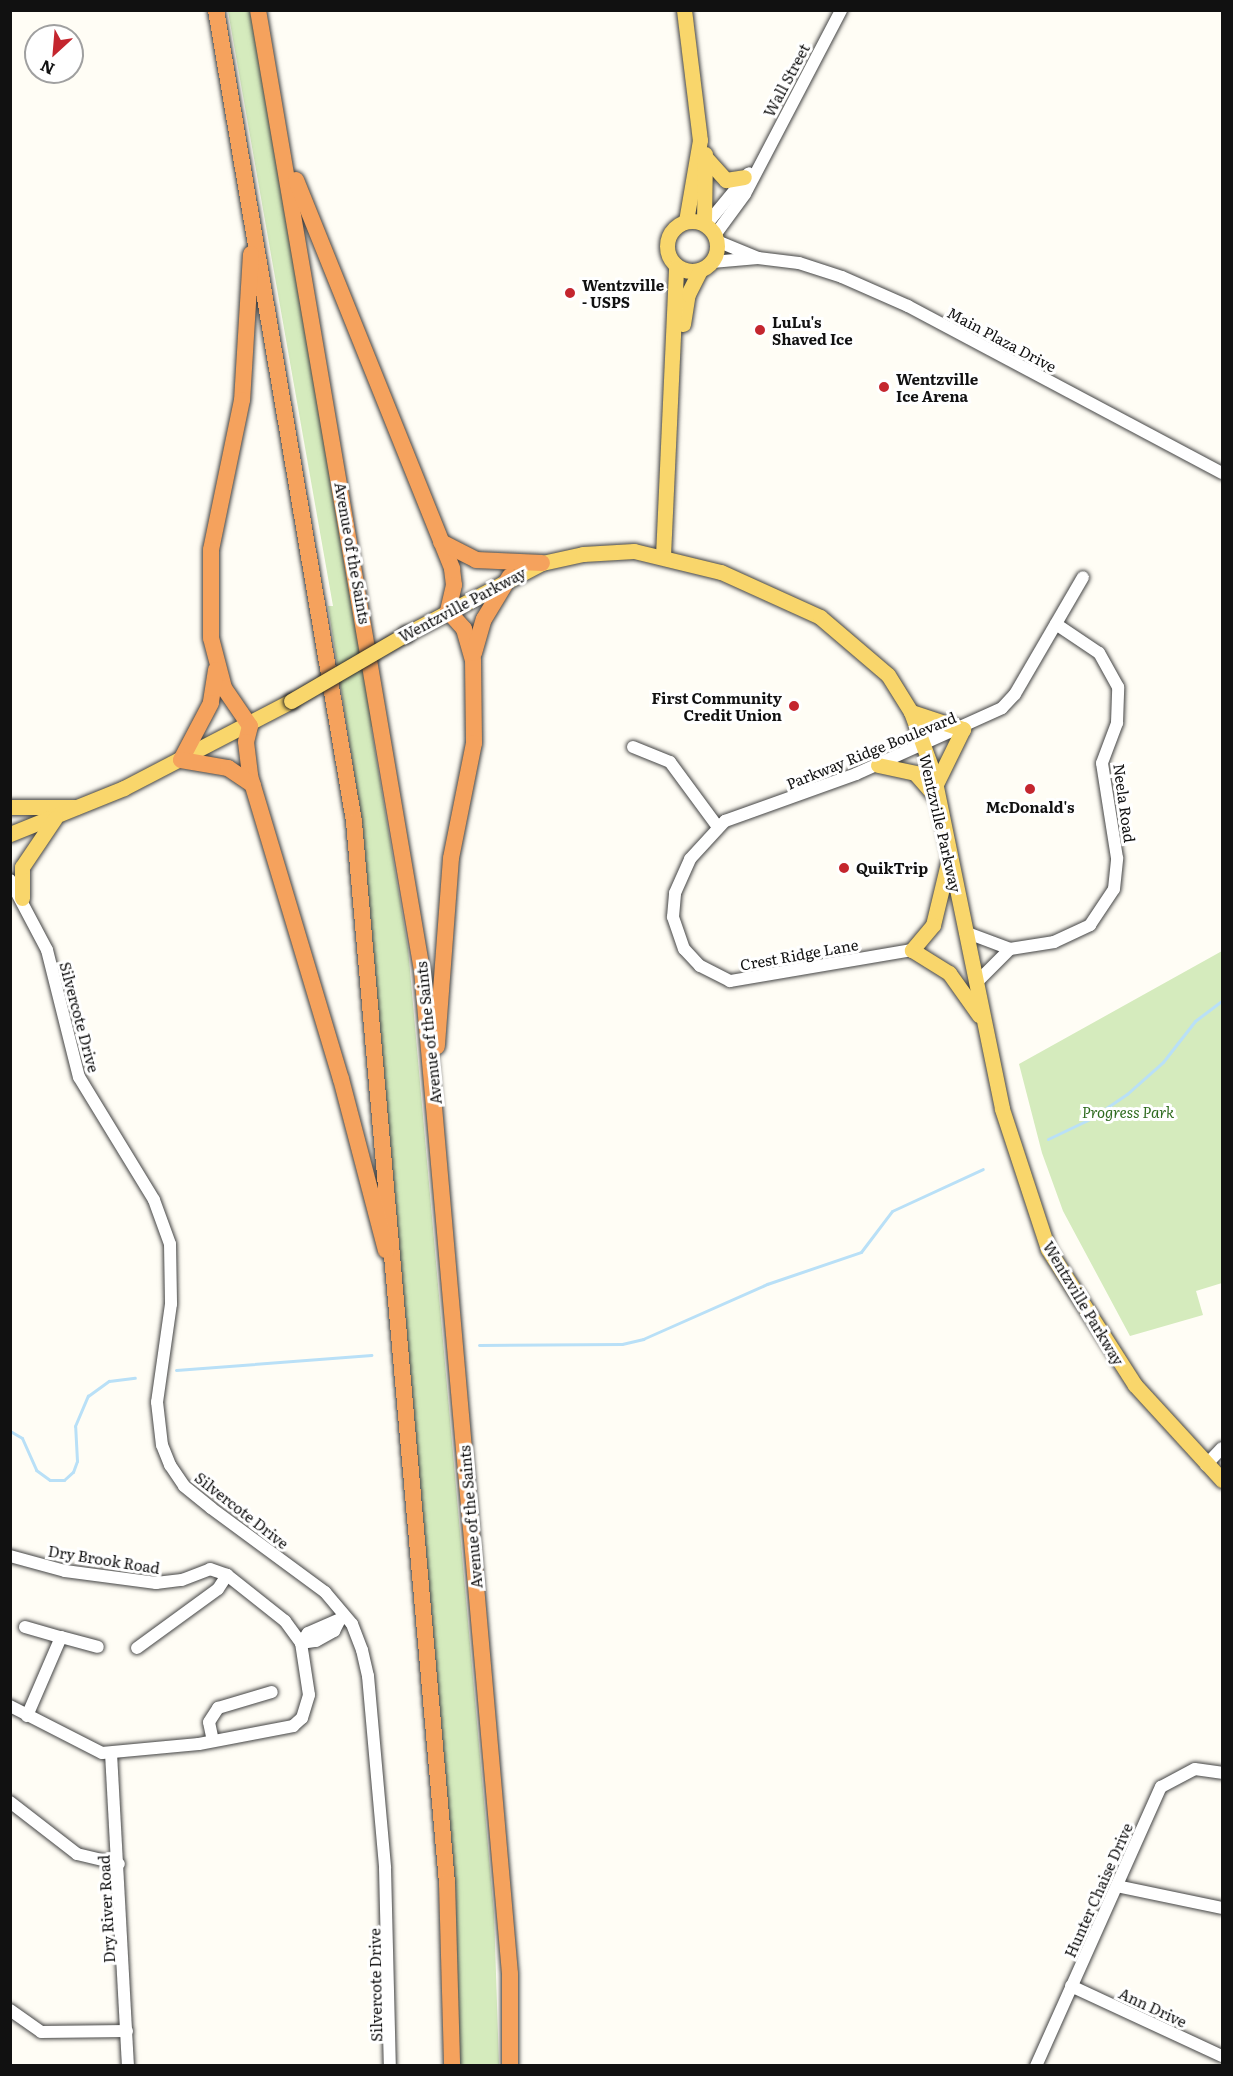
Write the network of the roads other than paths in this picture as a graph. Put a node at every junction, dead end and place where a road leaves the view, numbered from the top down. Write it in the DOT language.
graph roads {
  1 [pos="216,10"];
  2 [pos="258,10"];
  3 [pos="684,10"];
  4 [pos="841,10"];
  5 [pos="280,134"];
  6 [pos="700,140"];
  7 [pos="706,158"];
  8 [pos="758,164"];
  9 [pos="744,177"];
  10 [pos="252,217"];
  11 [pos="686,221"];
  12 [pos="710,231"];
  13 [pos="758,258"];
  14 [pos="676,266"];
  15 [pos="706,266"];
  16 [pos="672,414"];
  17 [pos="1222,473"];
  18 [pos="441,542"];
  19 [pos="663,556"];
  20 [pos="542,563"];
  21 [pos="510,576"];
  22 [pos="1083,577"];
  23 [pos="448,611"];
  24 [pos="1056,624"];
  25 [pos="473,660"];
  26 [pos="216,665"];
  27 [pos="911,712"];
  28 [pos="250,726"];
  29 [pos="963,729"];
  30 [pos="924,746"];
  31 [pos="633,747"];
  32 [pos="181,760"];
  33 [pos="878,765"];
  34 [pos="936,784"];
  35 [pos="253,785"];
  36 [pos="939,801"];
  37 [pos="10,807"];
  38 [pos="82,807"];
  39 [pos="55,818"];
  40 [pos="718,827"];
  41 [pos="10,834"];
  42 [pos="949,856"];
  43 [pos="10,879"];
  44 [pos="22,898"];
  45 [pos="965,932"];
  46 [pos="676,933"];
  47 [pos="1010,949"];
  48 [pos="912,950"];
  49 [pos="976,983"];
  50 [pos="984,1022"];
  51 [pos="434,1089"];
  52 [pos="397,1294"];
  53 [pos="1222,1448"];
  54 [pos="1206,1465"];
  55 [pos="1222,1480"];
  56 [pos="10,1556"];
  57 [pos="227,1575"];
  58 [pos="342,1619"];
  59 [pos="25,1627"];
  60 [pos="61,1637"];
  61 [pos="301,1643"];
  62 [pos="98,1647"];
  63 [pos="137,1648"];
  64 [pos="272,1692"];
  65 [pos="10,1706"];
  66 [pos="27,1716"];
  67 [pos="213,1741"];
  68 [pos="111,1753"];
  69 [pos="1222,1773"];
  70 [pos="10,1802"];
  71 [pos="119,1864"];
  72 [pos="1117,1886"];
  73 [pos="1222,1908"];
  74 [pos="1071,1986"];
  75 [pos="10,2010"];
  76 [pos="127,2031"];
  77 [pos="1222,2056"];
  78 [pos="126,2065"];
  79 [pos="390,2066"];
  80 [pos="452,2066"];
  81 [pos="510,2066"];
  82 [pos="1036,2066"];
  1 -- 10 [label="highway"];
  2 -- 5 [label="highway, Avenue of the Saints"];
  3 -- 6 [label="main road"];
  4 -- 8 [label="street, Wall Street"];
  5 -- 18 [label="highway"];
  5 -- 51 [label="highway, Avenue of the Saints"];
  6 -- 7 [label="main road"];
  6 -- 11 [label="main road"];
  7 -- 9 [label="main road"];
  7 -- 12 [label="main road"];
  8 -- 9 [label="street, Wall Street"];
  8 -- 12 [label="street, Wall Street"];
  9 -- 12 [label="street, Wall Street"];
  10 -- 26 [label="highway"];
  10 -- 52 [label="highway"];
  11 -- 12 [label="main road"];
  11 -- 14 [label="main road"];
  12 -- 13 [label="street, Main Plaza Drive"];
  12 -- 15 [label="main road"];
  13 -- 15 [label="street, Main Plaza Drive"];
  13 -- 17 [label="street, Main Plaza Drive"];
  14 -- 15 [label="main road"];
  14 -- 16 [label="main road"];
  15 -- 16 [label="main road"];
  16 -- 19 [label="main road"];
  18 -- 20 [label="highway"];
  18 -- 23 [label="highway"];
  19 -- 20 [label="main road, Wentzville Parkway"];
  19 -- 27 [label="main road, Wentzville Parkway"];
  20 -- 21 [label="main road, Wentzville Parkway"];
  21 -- 23 [label="main road, Wentzville Parkway"];
  21 -- 25 [label="highway"];
  22 -- 24 [label="street, Parkway Ridge Boulevard"];
  23 -- 25 [label="highway"];
  23 -- 28 [label="main road, Wentzville Parkway, bridge"];
  24 -- 29 [label="street, Parkway Ridge Boulevard"];
  24 -- 47 [label="street, Neela Road"];
  25 -- 51 [label="highway"];
  26 -- 28 [label="highway"];
  26 -- 32 [label="highway"];
  27 -- 29 [label="main road"];
  27 -- 30 [label="main road, Wentzville Parkway"];
  28 -- 32 [label="main road, Wentzville Parkway"];
  28 -- 35 [label="highway"];
  29 -- 30 [label="street, Parkway Ridge Boulevard"];
  29 -- 34 [label="main road"];
  30 -- 33 [label="street, Parkway Ridge Boulevard"];
  30 -- 34 [label="main road, Wentzville Parkway"];
  31 -- 40 [label="street"];
  32 -- 35 [label="highway"];
  32 -- 38 [label="main road, Wentzville Parkway"];
  33 -- 36 [label="main road"];
  33 -- 40 [label="street, Parkway Ridge Boulevard"];
  34 -- 36 [label="main road, Wentzville Parkway"];
  35 -- 52 [label="highway"];
  36 -- 42 [label="main road, Wentzville Parkway"];
  37 -- 38 [label="main road"];
  38 -- 39 [label="main road, Wentzville Parkway"];
  39 -- 41 [label="main road, Wentzville Parkway"];
  39 -- 44 [label="main road"];
  40 -- 46 [label="street, Parkway Ridge Boulevard"];
  42 -- 45 [label="main road, Wentzville Parkway"];
  42 -- 48 [label="main road"];
  43 -- 44 [label="street, Silvercote Drive"];
  44 -- 58 [label="street, Silvercote Drive"];
  45 -- 47 [label="street"];
  45 -- 49 [label="main road, Wentzville Parkway"];
  46 -- 48 [label="street, Crest Ridge Lane"];
  47 -- 49 [label="street"];
  48 -- 50 [label="main road"];
  49 -- 50 [label="main road, Wentzville Parkway"];
  50 -- 54 [label="main road, Wentzville Parkway"];
  51 -- 81 [label="highway, Avenue of the Saints"];
  52 -- 80 [label="highway"];
  53 -- 54 [label="street"];
  54 -- 55 [label="main road, Wentzville Parkway"];
  56 -- 57 [label="street, Dry Brook Road"];
  57 -- 61 [label="street"];
  57 -- 63 [label="street"];
  58 -- 61 [label="street"];
  58 -- 79 [label="street, Silvercote Drive"];
  59 -- 60 [label="street"];
  60 -- 62 [label="street"];
  60 -- 66 [label="street"];
  61 -- 67 [label="street"];
  64 -- 67 [label="street"];
  65 -- 66 [label="street"];
  66 -- 68 [label="street"];
  67 -- 68 [label="street"];
  68 -- 71 [label="street, Dry River Road"];
  69 -- 72 [label="street, Hunter Chaise Drive"];
  70 -- 71 [label="street"];
  71 -- 76 [label="street, Dry River Road"];
  72 -- 73 [label="street"];
  72 -- 74 [label="street, Hunter Chaise Drive"];
  74 -- 77 [label="street, Ann Drive"];
  74 -- 82 [label="street, Hunter Chaise Drive"];
  75 -- 76 [label="street"];
  76 -- 78 [label="street, Dry River Road"];
}
